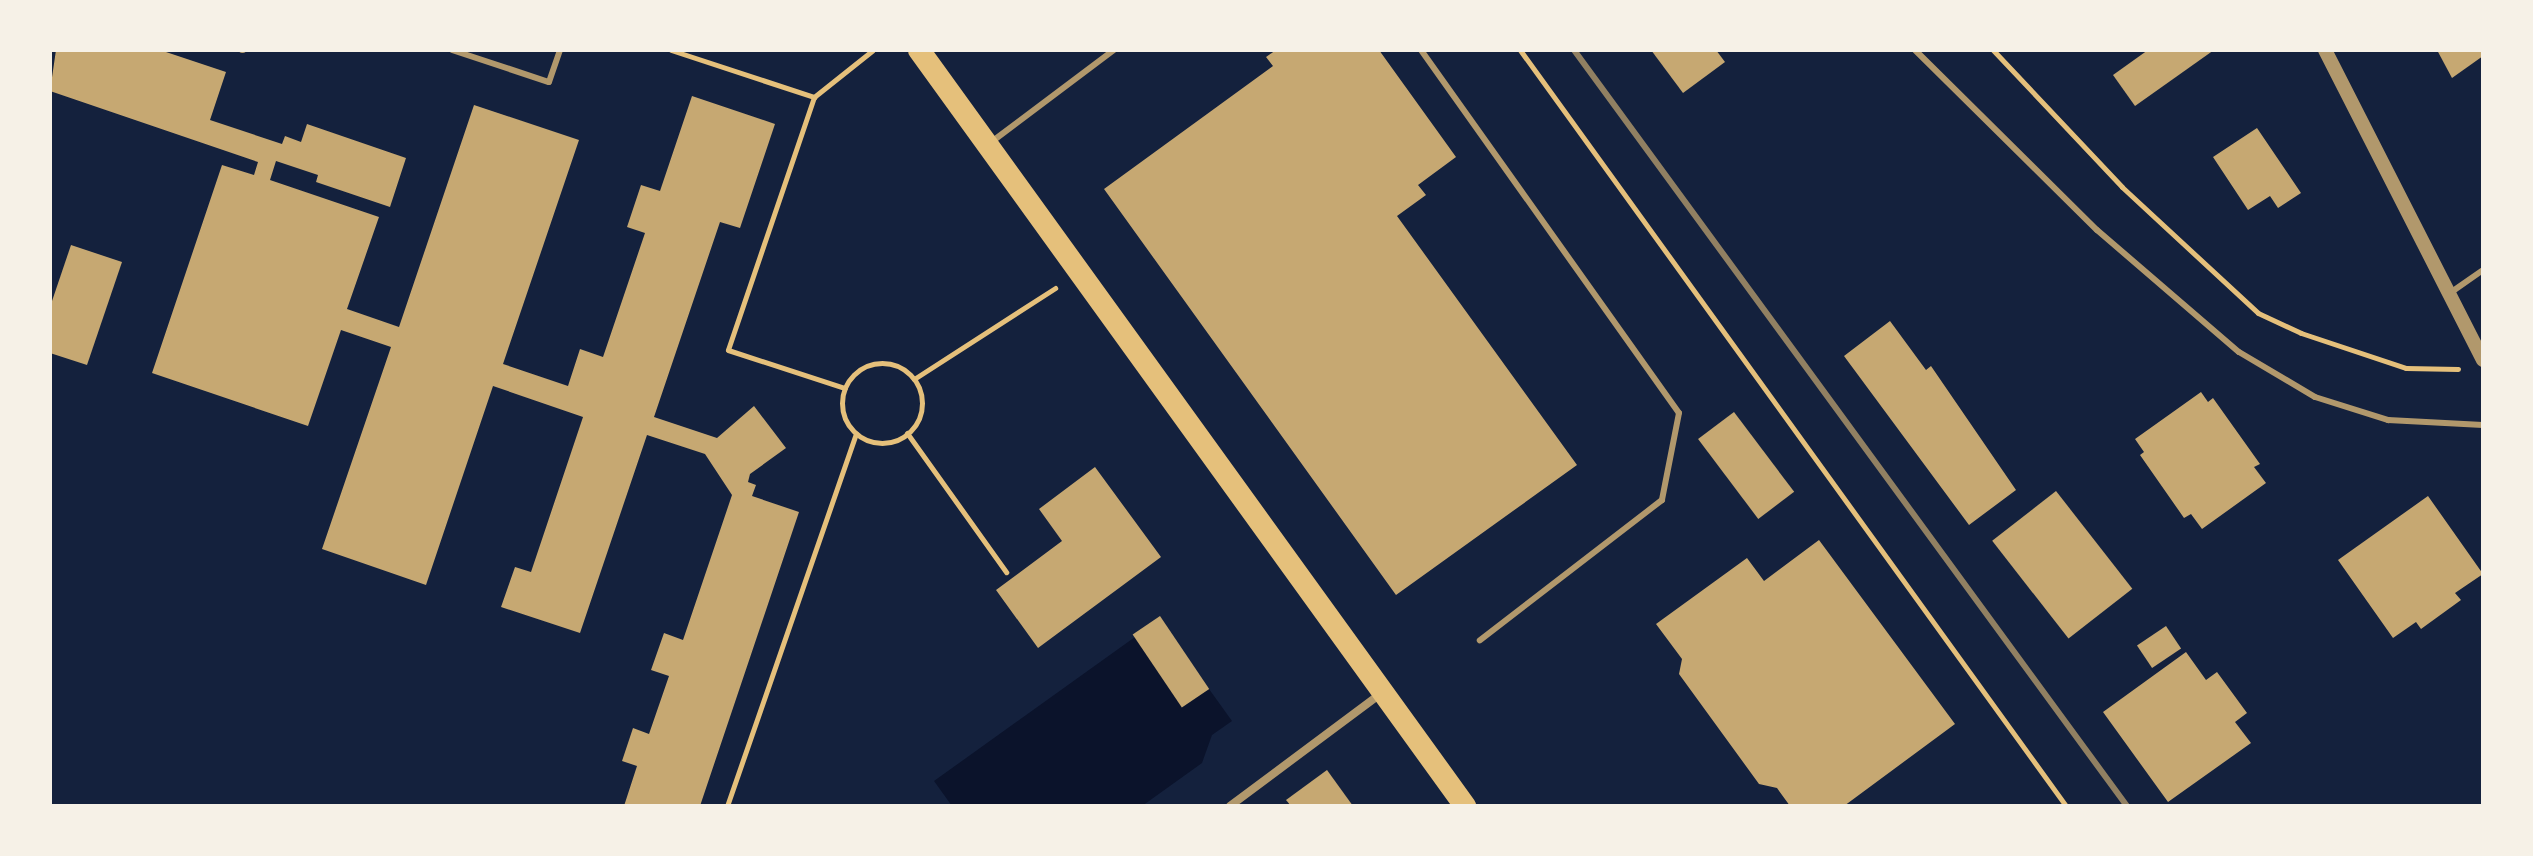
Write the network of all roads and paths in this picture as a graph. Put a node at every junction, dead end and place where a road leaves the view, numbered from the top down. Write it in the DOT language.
graph roads {
  1 [pos="452,50"];
  2 [pos="560,50"];
  3 [pos="671,50"];
  4 [pos="873,50"];
  5 [pos="919,50"];
  6 [pos="1114,50"];
  7 [pos="1421,50"];
  8 [pos="1520,50"];
  9 [pos="1915,50"];
  10 [pos="1993,50"];
  11 [pos="2325,50"];
  12 [pos="814,97"];
  13 [pos="987,145"];
  14 [pos="2483,270"];
  15 [pos="1078,271"];
  16 [pos="2449,294"];
  17 [pos="2477,365"];
  18 [pos="914,379"];
  19 [pos="845,388"];
  20 [pos="2483,425"];
  21 [pos="907,433"];
  22 [pos="856,434"];
  23 [pos="1006,572"];
  24 [pos="1480,640"];
  25 [pos="1381,693"];
  26 [pos="727,806"];
  27 [pos="1230,806"];
  28 [pos="1465,806"];
  29 [pos="2066,806"];
  1 -- 2 [label="lane"];
  3 -- 12 [label="path"];
  4 -- 12 [label="path"];
  5 -- 13 [label="highway"];
  6 -- 13 [label="lane"];
  7 -- 24 [label="lane"];
  8 -- 29 [label="path"];
  9 -- 20 [label="lane"];
  10 -- 17 [label="path"];
  11 -- 16 [label="street"];
  12 -- 19 [label="path"];
  13 -- 15 [label="highway"];
  14 -- 16 [label="lane"];
  15 -- 18 [label="path"];
  15 -- 25 [label="highway"];
  16 -- 17 [label="street"];
  18 -- 19 [label="path"];
  18 -- 21 [label="path"];
  19 -- 22 [label="path"];
  21 -- 22 [label="path"];
  21 -- 23 [label="path"];
  22 -- 26 [label="path"];
  25 -- 27 [label="street"];
  25 -- 28 [label="highway"];
}
